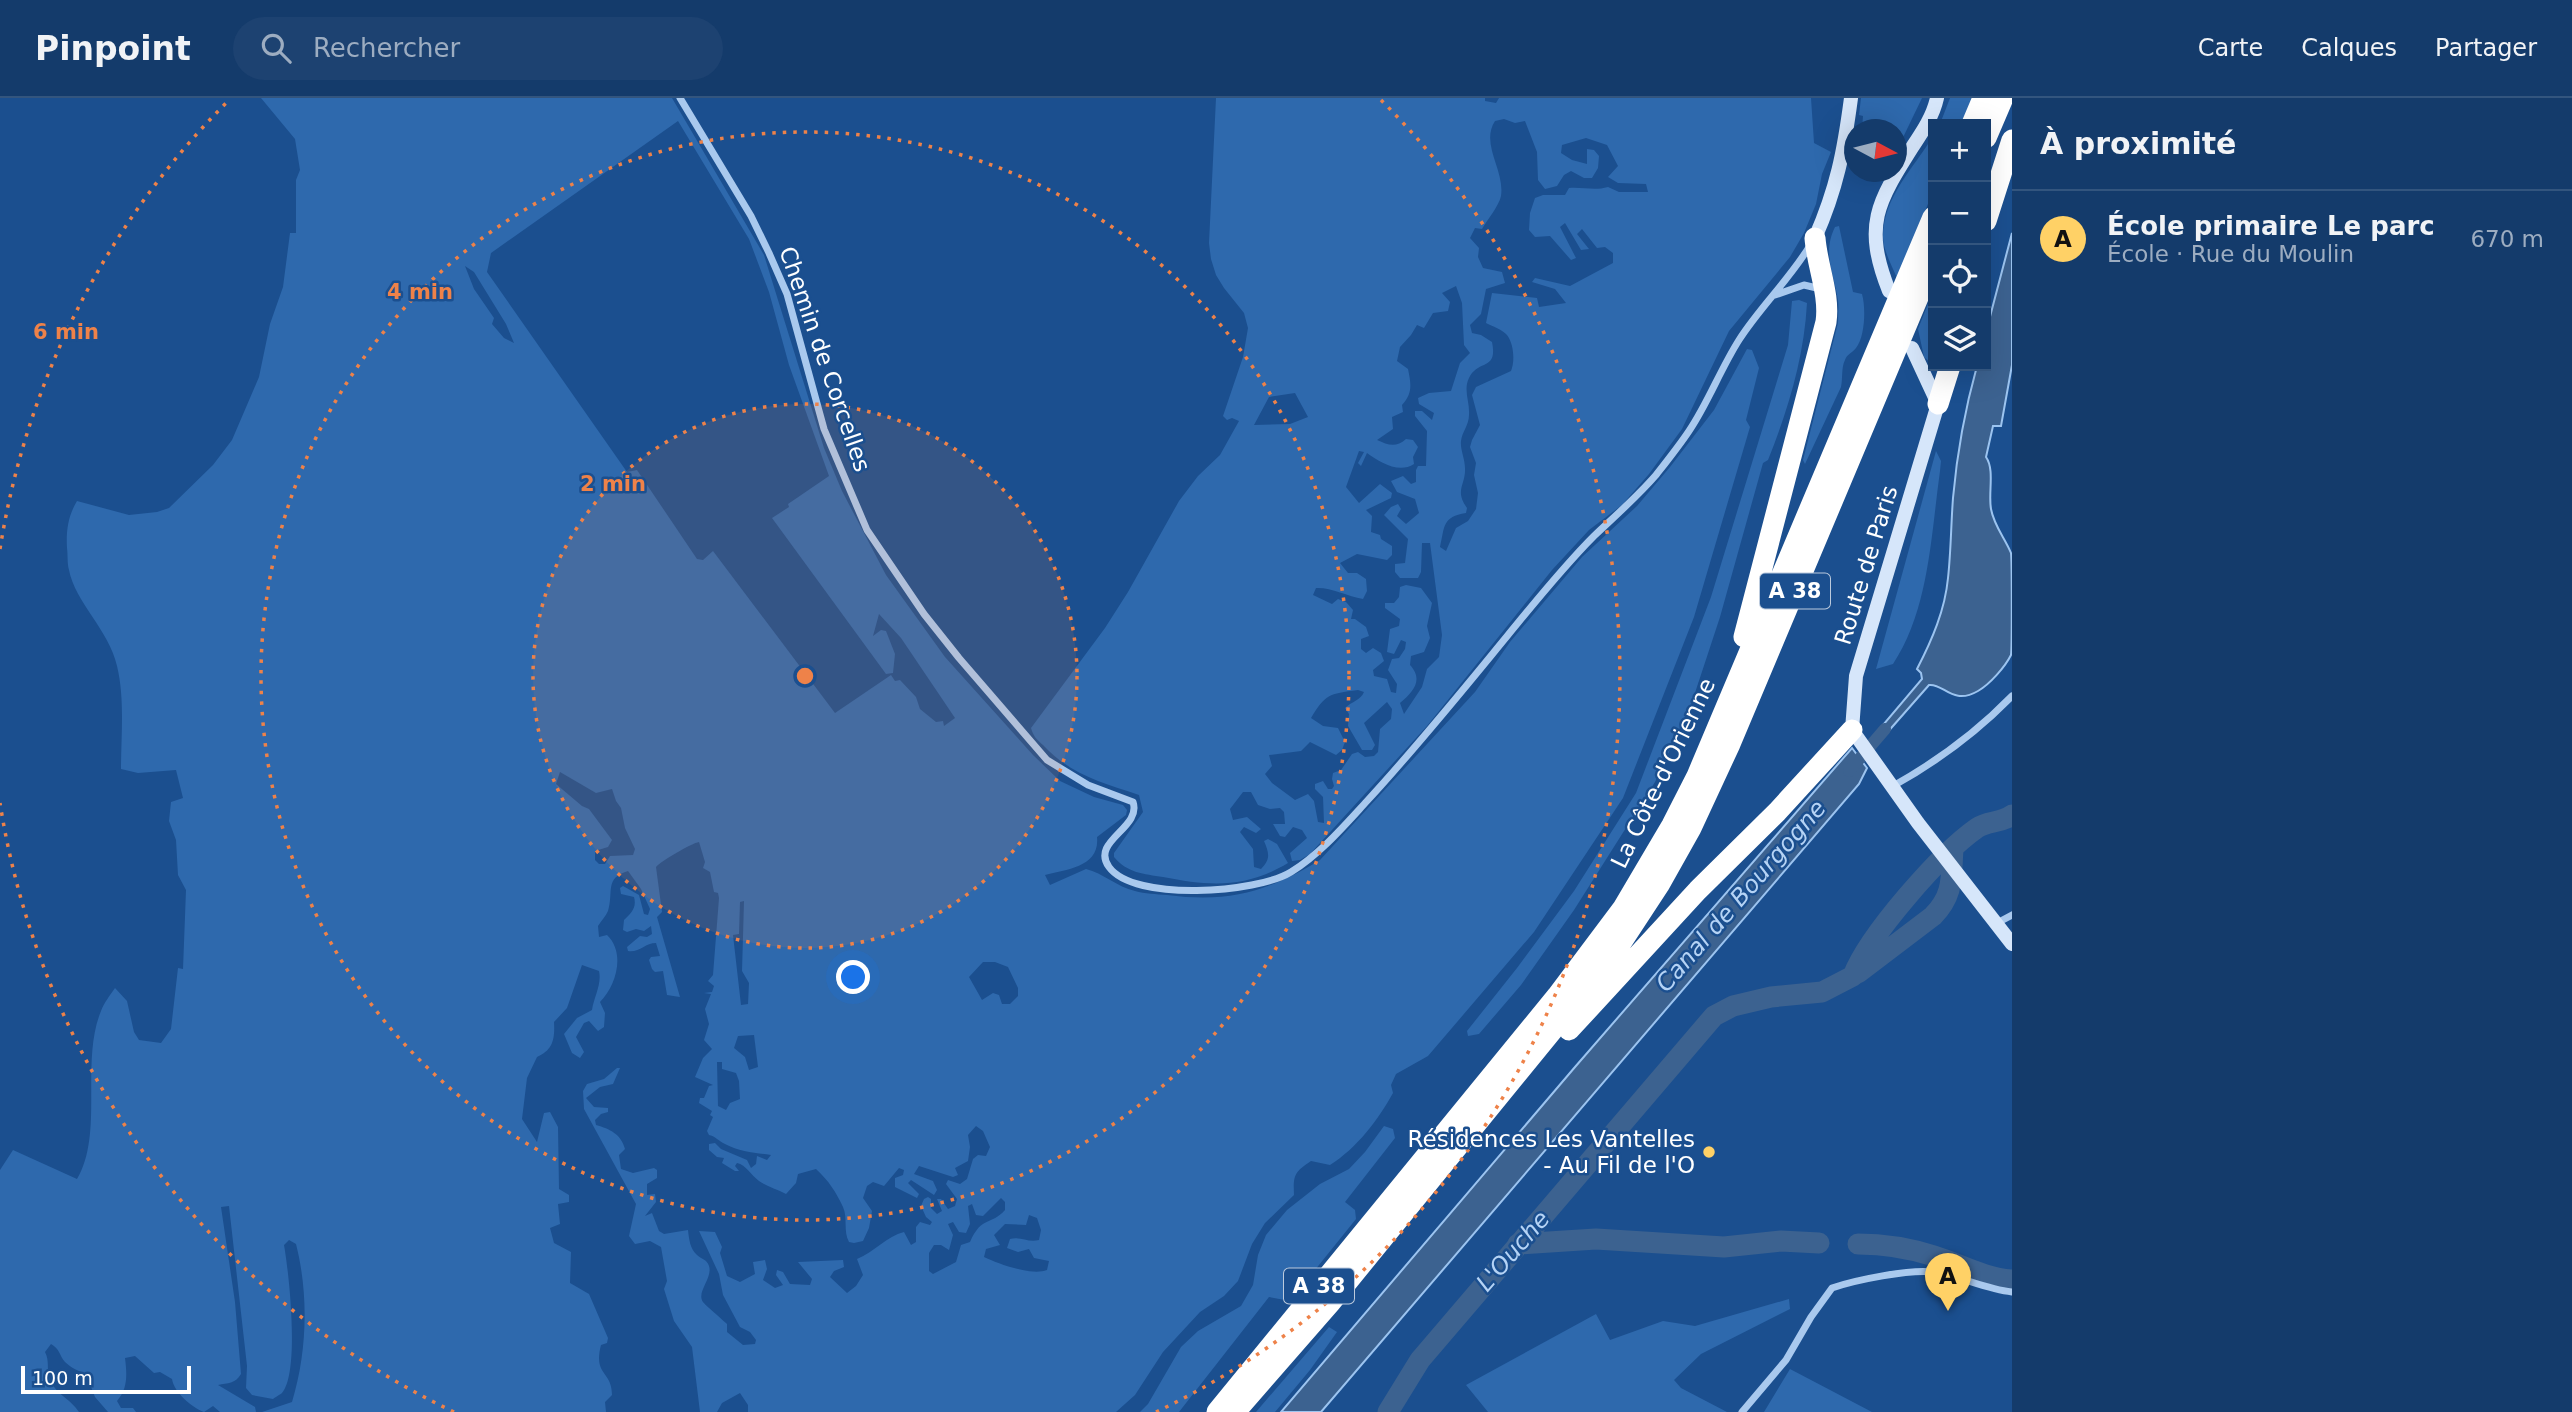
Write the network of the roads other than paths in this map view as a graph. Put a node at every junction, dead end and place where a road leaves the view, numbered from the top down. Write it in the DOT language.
graph roads {
  1 [pos="680,98"];
  2 [pos="1851,98"];
  3 [pos="1937,98"];
  4 [pos="1983,98"];
  5 [pos="2003,98"];
  6 [pos="1974,119"];
  7 [pos="1991,126"];
  8 [pos="2012,140"];
  9 [pos="1991,205"];
  10 [pos="1928,227"];
  11 [pos="1815,238"];
  12 [pos="1928,274"];
  13 [pos="1824,290"];
  14 [pos="1896,290"];
  15 [pos="1772,296"];
  16 [pos="1903,351"];
  17 [pos="1948,371"];
  18 [pos="1938,404"];
  19 [pos="2012,696"];
  20 [pos="1717,730"];
  21 [pos="1855,735"];
  22 [pos="1892,786"];
  23 [pos="2012,915"];
  24 [pos="1996,923"];
  25 [pos="2012,944"];
  26 [pos="1470,1132"];
  27 [pos="2012,1292"];
  28 [pos="1217,1412"];
  29 [pos="1235,1412"];
  30 [pos="1742,1412"];
  1 -- 15 [label="street, Chemin de Corcelles"];
  2 -- 11 [label="main road"];
  3 -- 14 [label="main road"];
  4 -- 6 [label="highway"];
  5 -- 7 [label="highway"];
  8 -- 9 [label="highway"];
  10 -- 14 [label="highway, La Côte-d'Orienne / A 38"];
  11 -- 13 [label="highway"];
  11 -- 15 [label="street"];
  12 -- 16 [label="highway, La Côte-d'Orienne / A 38"];
  13 -- 15 [label="street"];
  13 -- 20 [label="highway"];
  14 -- 20 [label="highway, La Côte-d'Orienne / A 38"];
  16 -- 18 [label="main road"];
  16 -- 26 [label="highway, La Côte-d'Orienne / A 38"];
  17 -- 18 [label="highway"];
  18 -- 21 [label="main road, Route de Paris"];
  19 -- 22 [label="street"];
  20 -- 28 [label="highway, La Côte-d'Orienne / A 38"];
  21 -- 22 [label="main road"];
  21 -- 26 [label="highway"];
  22 -- 24 [label="main road"];
  23 -- 24 [label="street"];
  24 -- 25 [label="main road"];
  26 -- 29 [label="highway, La Côte-d'Orienne / A 38"];
  27 -- 30 [label="street"];
}
